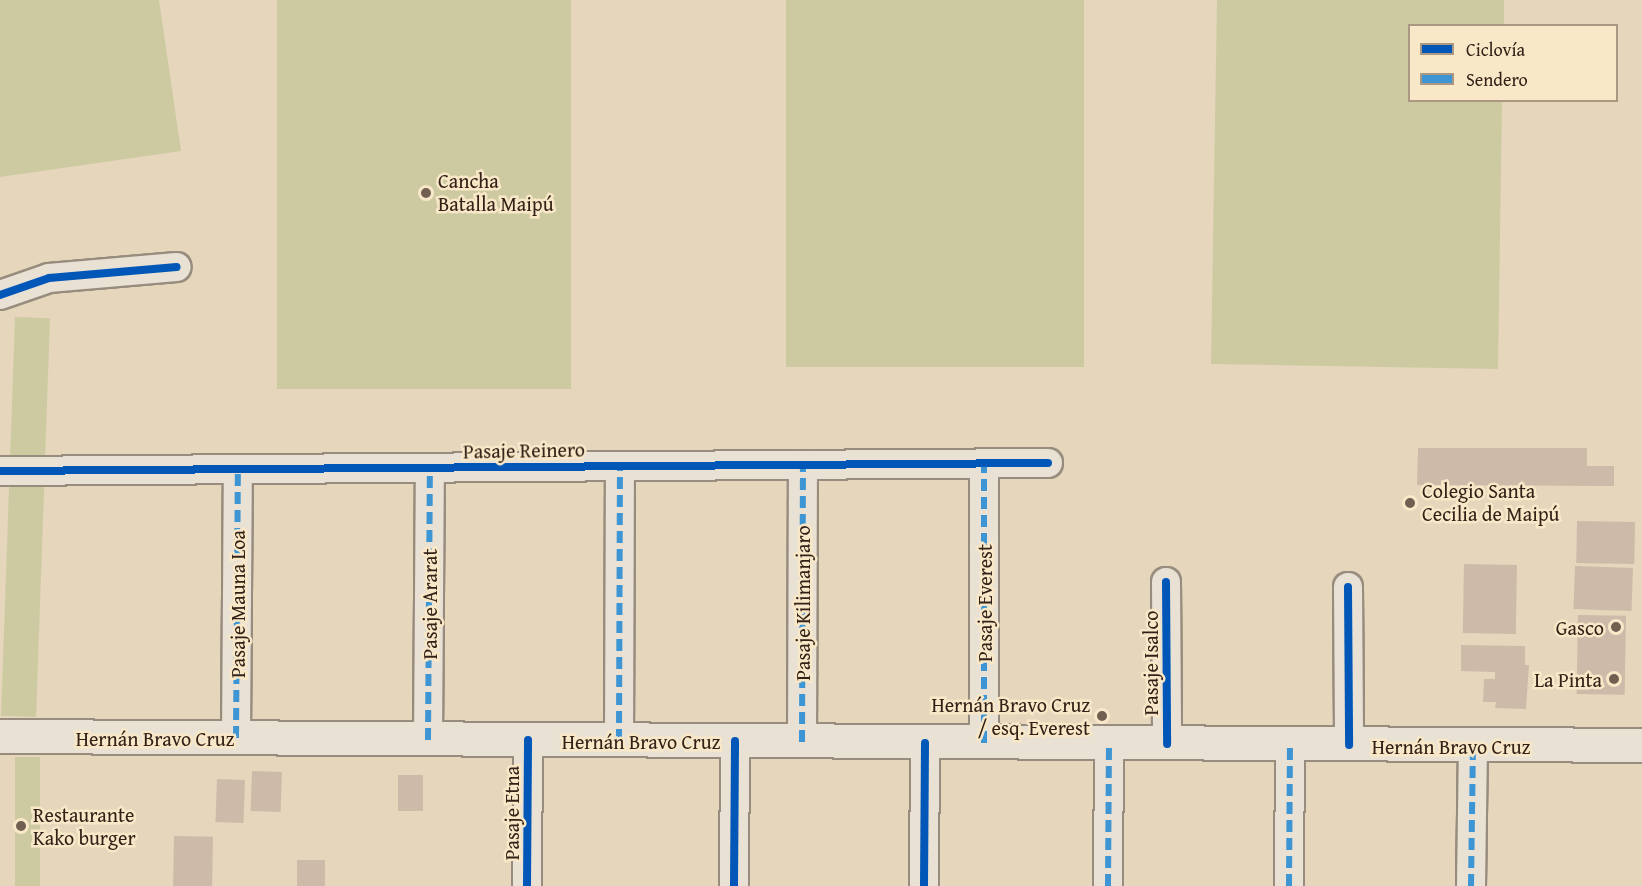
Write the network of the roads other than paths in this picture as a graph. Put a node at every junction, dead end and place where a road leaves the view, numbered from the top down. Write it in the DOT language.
graph roads {
  1 [pos="177,267"];
  2 [pos="0,295"];
  3 [pos="1048,462"];
  4 [pos="984,463"];
  5 [pos="803,465"];
  6 [pos="620,466"];
  7 [pos="430,468"];
  8 [pos="238,470"];
  9 [pos="0,471"];
  10 [pos="1166,582"];
  11 [pos="1348,587"];
  12 [pos="0,736"];
  13 [pos="236,738"];
  14 [pos="428,740"];
  15 [pos="528,740"];
  16 [pos="619,741"];
  17 [pos="735,741"];
  18 [pos="802,742"];
  19 [pos="925,743"];
  20 [pos="984,743"];
  21 [pos="1109,744"];
  22 [pos="1167,744"];
  23 [pos="1290,745"];
  24 [pos="1348,745"];
  25 [pos="1642,745"];
  26 [pos="1473,746"];
  27 [pos="527,886"];
  28 [pos="734,886"];
  29 [pos="924,886"];
  30 [pos="1108,886"];
  31 [pos="1289,886"];
  32 [pos="1471,886"];
  1 -- 2 [label="street"];
  3 -- 4 [label="street, Pasaje Reinero"];
  4 -- 5 [label="street, Pasaje Reinero"];
  4 -- 20 [label="street, Pasaje Everest"];
  5 -- 6 [label="street, Pasaje Reinero"];
  5 -- 18 [label="street, Pasaje Kilimanjaro"];
  6 -- 7 [label="street, Pasaje Reinero"];
  6 -- 16 [label="street"];
  7 -- 8 [label="street, Pasaje Reinero"];
  7 -- 14 [label="street, Pasaje Ararat"];
  8 -- 9 [label="street, Pasaje Reinero"];
  8 -- 13 [label="street, Pasaje Mauna Loa"];
  10 -- 22 [label="street, Pasaje Isalco"];
  11 -- 24 [label="street"];
  12 -- 13 [label="main road, Hernán Bravo Cruz"];
  13 -- 14 [label="main road, Hernán Bravo Cruz"];
  14 -- 15 [label="main road, Hernán Bravo Cruz"];
  15 -- 16 [label="main road, Hernán Bravo Cruz"];
  15 -- 27 [label="street, Pasaje Etna"];
  16 -- 17 [label="main road, Hernán Bravo Cruz"];
  17 -- 18 [label="main road, Hernán Bravo Cruz"];
  17 -- 28 [label="street"];
  18 -- 19 [label="main road, Hernán Bravo Cruz"];
  19 -- 20 [label="main road, Hernán Bravo Cruz"];
  19 -- 29 [label="street"];
  20 -- 21 [label="main road, Hernán Bravo Cruz"];
  21 -- 22 [label="main road, Hernán Bravo Cruz"];
  21 -- 30 [label="street"];
  22 -- 23 [label="main road, Hernán Bravo Cruz"];
  23 -- 24 [label="main road, Hernán Bravo Cruz"];
  23 -- 31 [label="street"];
  24 -- 26 [label="main road, Hernán Bravo Cruz"];
  25 -- 26 [label="main road, Hernán Bravo Cruz"];
  26 -- 32 [label="street"];
}
